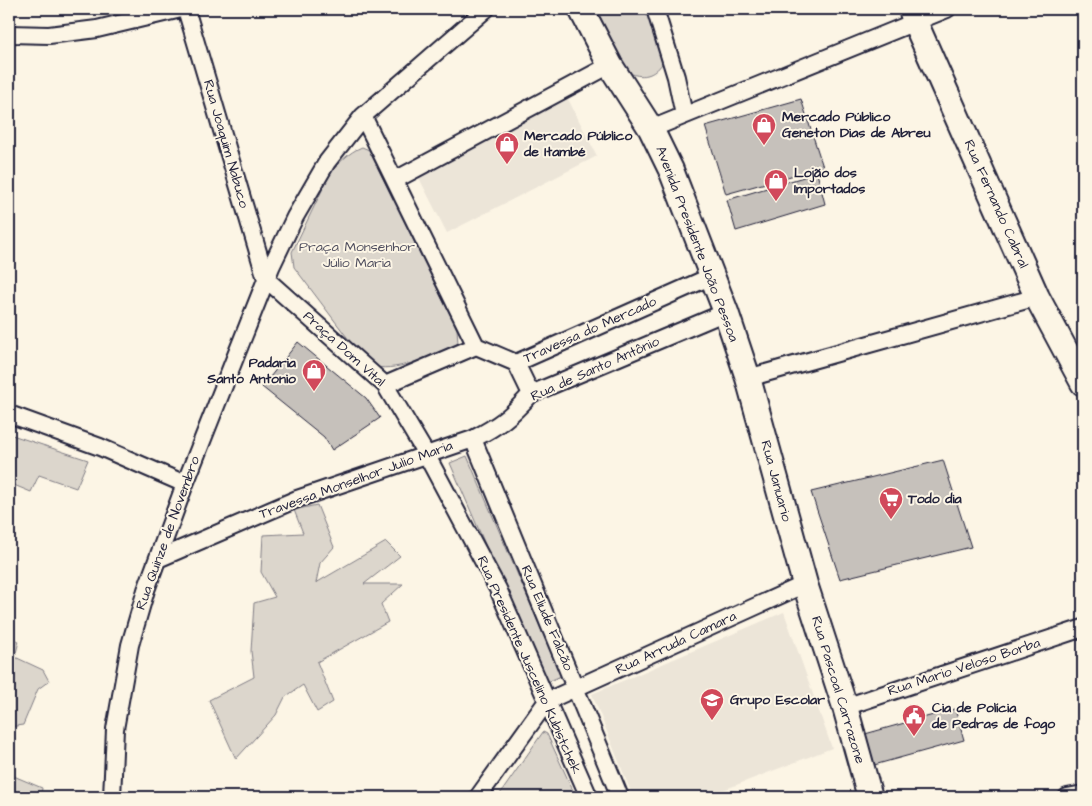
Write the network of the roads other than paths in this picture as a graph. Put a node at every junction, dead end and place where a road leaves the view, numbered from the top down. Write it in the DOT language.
graph roads {
  1 [pos="181,9"];
  2 [pos="186,9"];
  3 [pos="486,9"];
  4 [pos="581,9"];
  5 [pos="655,9"];
  6 [pos="947,9"];
  7 [pos="913,16"];
  8 [pos="9,34"];
  9 [pos="610,65"];
  10 [pos="684,115"];
  11 [pos="363,116"];
  12 [pos="651,129"];
  13 [pos="395,180"];
  14 [pos="712,276"];
  15 [pos="266,279"];
  16 [pos="1037,297"];
  17 [pos="726,312"];
  18 [pos="476,346"];
  19 [pos="516,363"];
  20 [pos="748,378"];
  21 [pos="1083,383"];
  22 [pos="385,385"];
  23 [pos="531,394"];
  24 [pos="9,414"];
  25 [pos="473,439"];
  26 [pos="426,454"];
  27 [pos="185,484"];
  28 [pos="158,559"];
  29 [pos="804,584"];
  30 [pos="1083,628"];
  31 [pos="576,688"];
  32 [pos="547,701"];
  33 [pos="845,707"];
  34 [pos="112,797"];
  35 [pos="478,797"];
  36 [pos="590,797"];
  37 [pos="620,797"];
  38 [pos="870,797"];
  1 -- 8 [label="street"];
  2 -- 15 [label="street, Rua Joaquim Nabuco"];
  3 -- 11 [label="street, Rua Quinze de Novembro"];
  4 -- 9 [label="street, Avenida Presidente João Pessoa"];
  5 -- 10 [label="street"];
  6 -- 7 [label="street"];
  7 -- 10 [label="street"];
  7 -- 16 [label="street, Rua Fernando Cabral"];
  9 -- 12 [label="street, Avenida Presidente João Pessoa"];
  9 -- 13 [label="street"];
  10 -- 12 [label="street"];
  11 -- 13 [label="street"];
  11 -- 15 [label="street, Rua Quinze de Novembro"];
  12 -- 14 [label="street, Avenida Presidente João Pessoa"];
  13 -- 18 [label="street"];
  14 -- 17 [label="street, Avenida Presidente João Pessoa"];
  14 -- 19 [label="street, Travessa do Mercado"];
  15 -- 22 [label="street, Praça Dom Vital"];
  15 -- 27 [label="street, Rua Quinze de Novembro"];
  16 -- 20 [label="street"];
  16 -- 21 [label="street, Rua Fernando Cabral"];
  17 -- 20 [label="street, Avenida Presidente João Pessoa"];
  17 -- 23 [label="street, Rua de Santo Antônio"];
  18 -- 19 [label="street, Travessa do Mercado"];
  18 -- 22 [label="street"];
  19 -- 23 [label="street"];
  20 -- 29 [label="street, Rua Januario"];
  22 -- 26 [label="street, Praça Dom Vital"];
  23 -- 25 [label="street, Rua de Santo Antônio"];
  24 -- 27 [label="street"];
  25 -- 26 [label="street, Travessa Monselhor Julio Maria"];
  25 -- 31 [label="street, Rua Eliude Falcão"];
  26 -- 28 [label="street, Travessa Monselhor Julio Maria"];
  26 -- 32 [label="street, Rua Presidente Juscelino Kubistchek"];
  27 -- 28 [label="street, Rua Quinze de Novembro"];
  28 -- 34 [label="street, Rua Quinze de Novembro"];
  29 -- 31 [label="street, Rua Arruda Camara"];
  29 -- 33 [label="street, Rua Pascoal Carrazone"];
  30 -- 33 [label="street, Rua Mario Veloso Borba"];
  31 -- 32 [label="street, Rua Arruda Camara"];
  31 -- 37 [label="street, Rua Eliude Falcão"];
  32 -- 35 [label="street"];
  32 -- 36 [label="street, Rua Presidente Juscelino Kubistchek"];
  33 -- 38 [label="street, Rua Pascoal Carrazone"];
}
